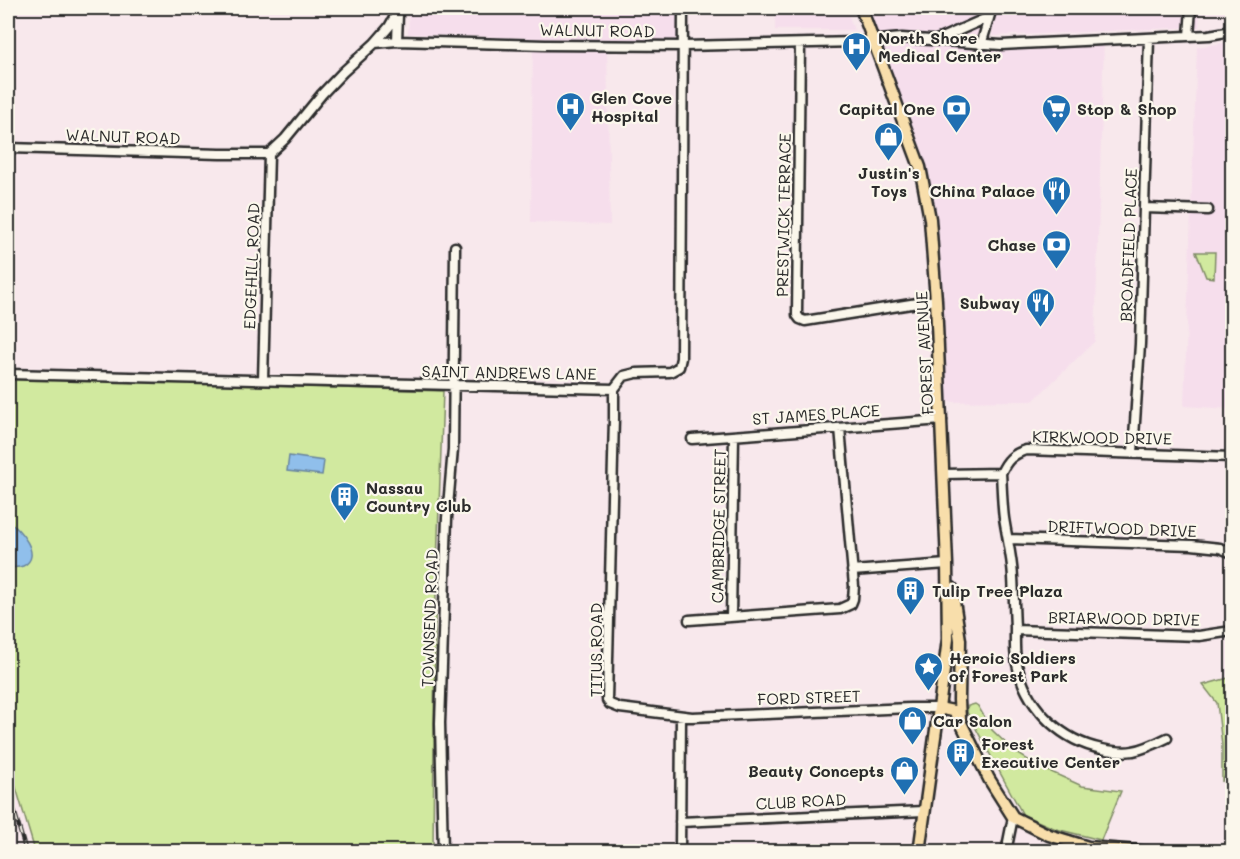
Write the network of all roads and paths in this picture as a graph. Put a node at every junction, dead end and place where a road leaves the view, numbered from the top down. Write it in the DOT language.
graph roads {
  1 [pos="683,8"];
  2 [pos="861,8"];
  3 [pos="992,8"];
  4 [pos="1191,8"];
  5 [pos="398,9"];
  6 [pos="989,17"];
  7 [pos="1233,31"];
  8 [pos="1189,36"];
  9 [pos="1149,38"];
  10 [pos="873,40"];
  11 [pos="397,41"];
  12 [pos="934,41"];
  13 [pos="375,44"];
  14 [pos="800,44"];
  15 [pos="981,45"];
  16 [pos="684,46"];
  17 [pos="8,148"];
  18 [pos="269,153"];
  19 [pos="1144,208"];
  20 [pos="1208,210"];
  21 [pos="455,247"];
  22 [pos="936,300"];
  23 [pos="8,374"];
  24 [pos="263,380"];
  25 [pos="454,386"];
  26 [pos="614,389"];
  27 [pos="942,420"];
  28 [pos="840,428"];
  29 [pos="734,436"];
  30 [pos="692,439"];
  31 [pos="1133,453"];
  32 [pos="1233,457"];
  33 [pos="1000,472"];
  34 [pos="944,474"];
  35 [pos="1008,538"];
  36 [pos="1233,553"];
  37 [pos="947,564"];
  38 [pos="852,571"];
  39 [pos="731,617"];
  40 [pos="688,620"];
  41 [pos="1015,630"];
  42 [pos="1233,631"];
  43 [pos="939,708"];
  44 [pos="681,716"];
  45 [pos="960,722"];
  46 [pos="1167,738"];
  47 [pos="924,811"];
  48 [pos="1012,817"];
  49 [pos="680,822"];
  50 [pos="1088,849"];
  51 [pos="1128,851"];
  52 [pos="443,852"];
  53 [pos="680,852"];
  54 [pos="919,852"];
  55 [pos="1006,852"];
  56 [pos="1149,852"];
  1 -- 16 [label="street, SAINT ANDREWS LANE"];
  2 -- 10 [label="main road, FOREST AVENUE"];
  3 -- 6 [label="street"];
  4 -- 8 [label="street"];
  5 -- 11 [label="street"];
  5 -- 13 [label="street"];
  6 -- 12 [label="street"];
  6 -- 15 [label="street"];
  7 -- 8 [label="street, WALNUT ROAD"];
  8 -- 9 [label="street, WALNUT ROAD"];
  9 -- 15 [label="street, WALNUT ROAD"];
  9 -- 19 [label="street, BROADFIELD PLACE"];
  10 -- 12 [label="street, WALNUT ROAD"];
  10 -- 14 [label="street, WALNUT ROAD"];
  10 -- 22 [label="main road, FOREST AVENUE"];
  11 -- 13 [label="street, WALNUT ROAD"];
  11 -- 16 [label="street, WALNUT ROAD"];
  12 -- 15 [label="street, WALNUT ROAD"];
  13 -- 18 [label="street"];
  14 -- 16 [label="street, WALNUT ROAD"];
  14 -- 22 [label="street, PRESTWICK TERRACE"];
  16 -- 26 [label="street, SAINT ANDREWS LANE"];
  17 -- 18 [label="street, WALNUT ROAD"];
  18 -- 24 [label="street, EDGEHILL ROAD"];
  19 -- 20 [label="street"];
  19 -- 31 [label="street, BROADFIELD PLACE"];
  21 -- 25 [label="street, TOWNSEND ROAD"];
  22 -- 27 [label="main road, FOREST AVENUE"];
  23 -- 24 [label="street, SAINT ANDREWS LANE"];
  24 -- 25 [label="street, SAINT ANDREWS LANE"];
  25 -- 26 [label="street, SAINT ANDREWS LANE"];
  25 -- 52 [label="street, TOWNSEND ROAD"];
  26 -- 44 [label="street, TITUS ROAD"];
  27 -- 28 [label="street, ST JAMES PLACE"];
  27 -- 34 [label="main road, FOREST AVENUE"];
  28 -- 29 [label="street, ST JAMES PLACE"];
  28 -- 38 [label="street"];
  29 -- 30 [label="street, ST JAMES PLACE"];
  29 -- 39 [label="street, CAMBRIDGE STREET"];
  31 -- 32 [label="street, KIRKWOOD DRIVE"];
  31 -- 33 [label="street, KIRKWOOD DRIVE"];
  33 -- 34 [label="street"];
  33 -- 35 [label="street"];
  34 -- 37 [label="main road, FOREST AVENUE"];
  35 -- 36 [label="street, DRIFTWOOD DRIVE"];
  35 -- 41 [label="street"];
  37 -- 38 [label="street"];
  37 -- 43 [label="main road, FOREST AVENUE"];
  37 -- 45 [label="main road"];
  38 -- 39 [label="street"];
  39 -- 40 [label="street"];
  41 -- 42 [label="street, BRIARWOOD DRIVE"];
  41 -- 46 [label="street"];
  43 -- 44 [label="street, FORD STREET"];
  43 -- 45 [label="main road"];
  43 -- 47 [label="main road, FOREST AVENUE"];
  44 -- 49 [label="street"];
  45 -- 48 [label="main road"];
  47 -- 49 [label="street, CLUB ROAD"];
  47 -- 54 [label="main road, FOREST AVENUE"];
  48 -- 50 [label="main road"];
  48 -- 55 [label="street"];
  49 -- 53 [label="street"];
  50 -- 51 [label="main road"];
  51 -- 56 [label="main road"];
}
